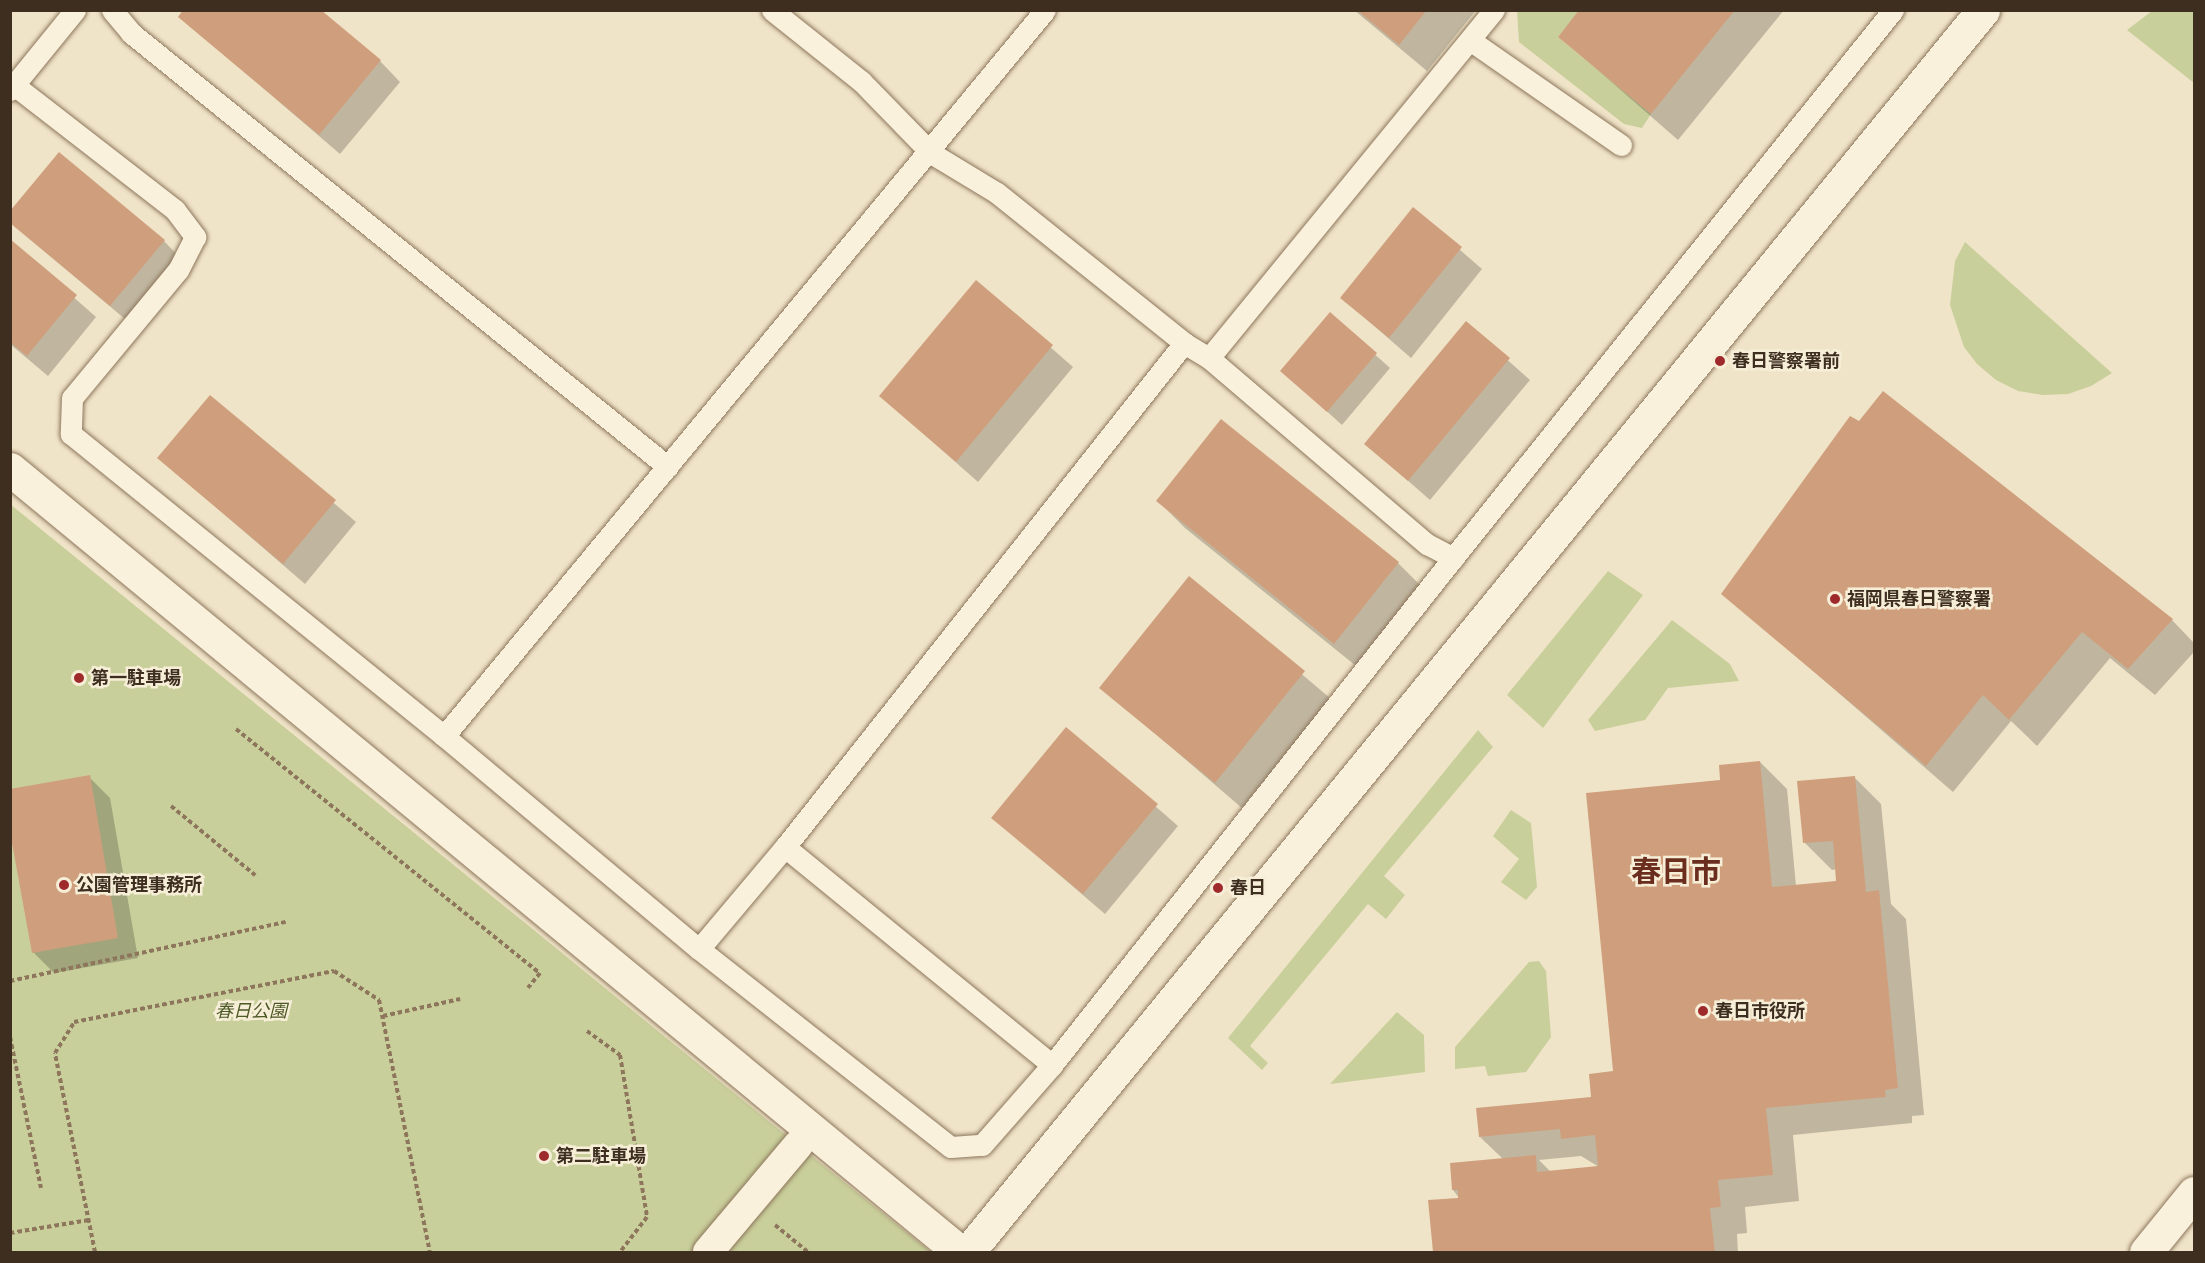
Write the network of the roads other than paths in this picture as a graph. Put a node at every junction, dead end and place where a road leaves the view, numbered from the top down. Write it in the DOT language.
graph roads {
  1 [pos="75,10"];
  2 [pos="112,10"];
  3 [pos="772,10"];
  4 [pos="1045,10"];
  5 [pos="1494,10"];
  6 [pos="1893,10"];
  7 [pos="1983,10"];
  8 [pos="1470,40"];
  9 [pos="12,88"];
  10 [pos="1621,145"];
  11 [pos="931,153"];
  12 [pos="1184,343"];
  13 [pos="1209,358"];
  14 [pos="668,466"];
  15 [pos="10,469"];
  16 [pos="1453,558"];
  17 [pos="444,736"];
  18 [pos="785,847"];
  19 [pos="699,949"];
  20 [pos="1052,1065"];
  21 [pos="798,1145"];
  22 [pos="2194,1193"];
  23 [pos="708,1252"];
  24 [pos="960,1252"];
  25 [pos="968,1252"];
  26 [pos="2146,1252"];
  1 -- 9 [label="lane"];
  2 -- 14 [label="lane"];
  3 -- 11 [label="lane"];
  4 -- 11 [label="lane"];
  5 -- 8 [label="lane"];
  6 -- 16 [label="lane"];
  7 -- 25 [label="street"];
  8 -- 10 [label="lane"];
  8 -- 13 [label="lane"];
  9 -- 17 [label="lane"];
  11 -- 12 [label="lane"];
  11 -- 14 [label="lane"];
  12 -- 13 [label="lane"];
  12 -- 18 [label="lane"];
  13 -- 16 [label="lane"];
  14 -- 17 [label="lane"];
  15 -- 24 [label="street"];
  16 -- 20 [label="lane"];
  17 -- 19 [label="lane"];
  18 -- 19 [label="lane"];
  18 -- 20 [label="lane"];
  19 -- 20 [label="lane"];
  21 -- 23 [label="street"];
  22 -- 26 [label="street"];
}
